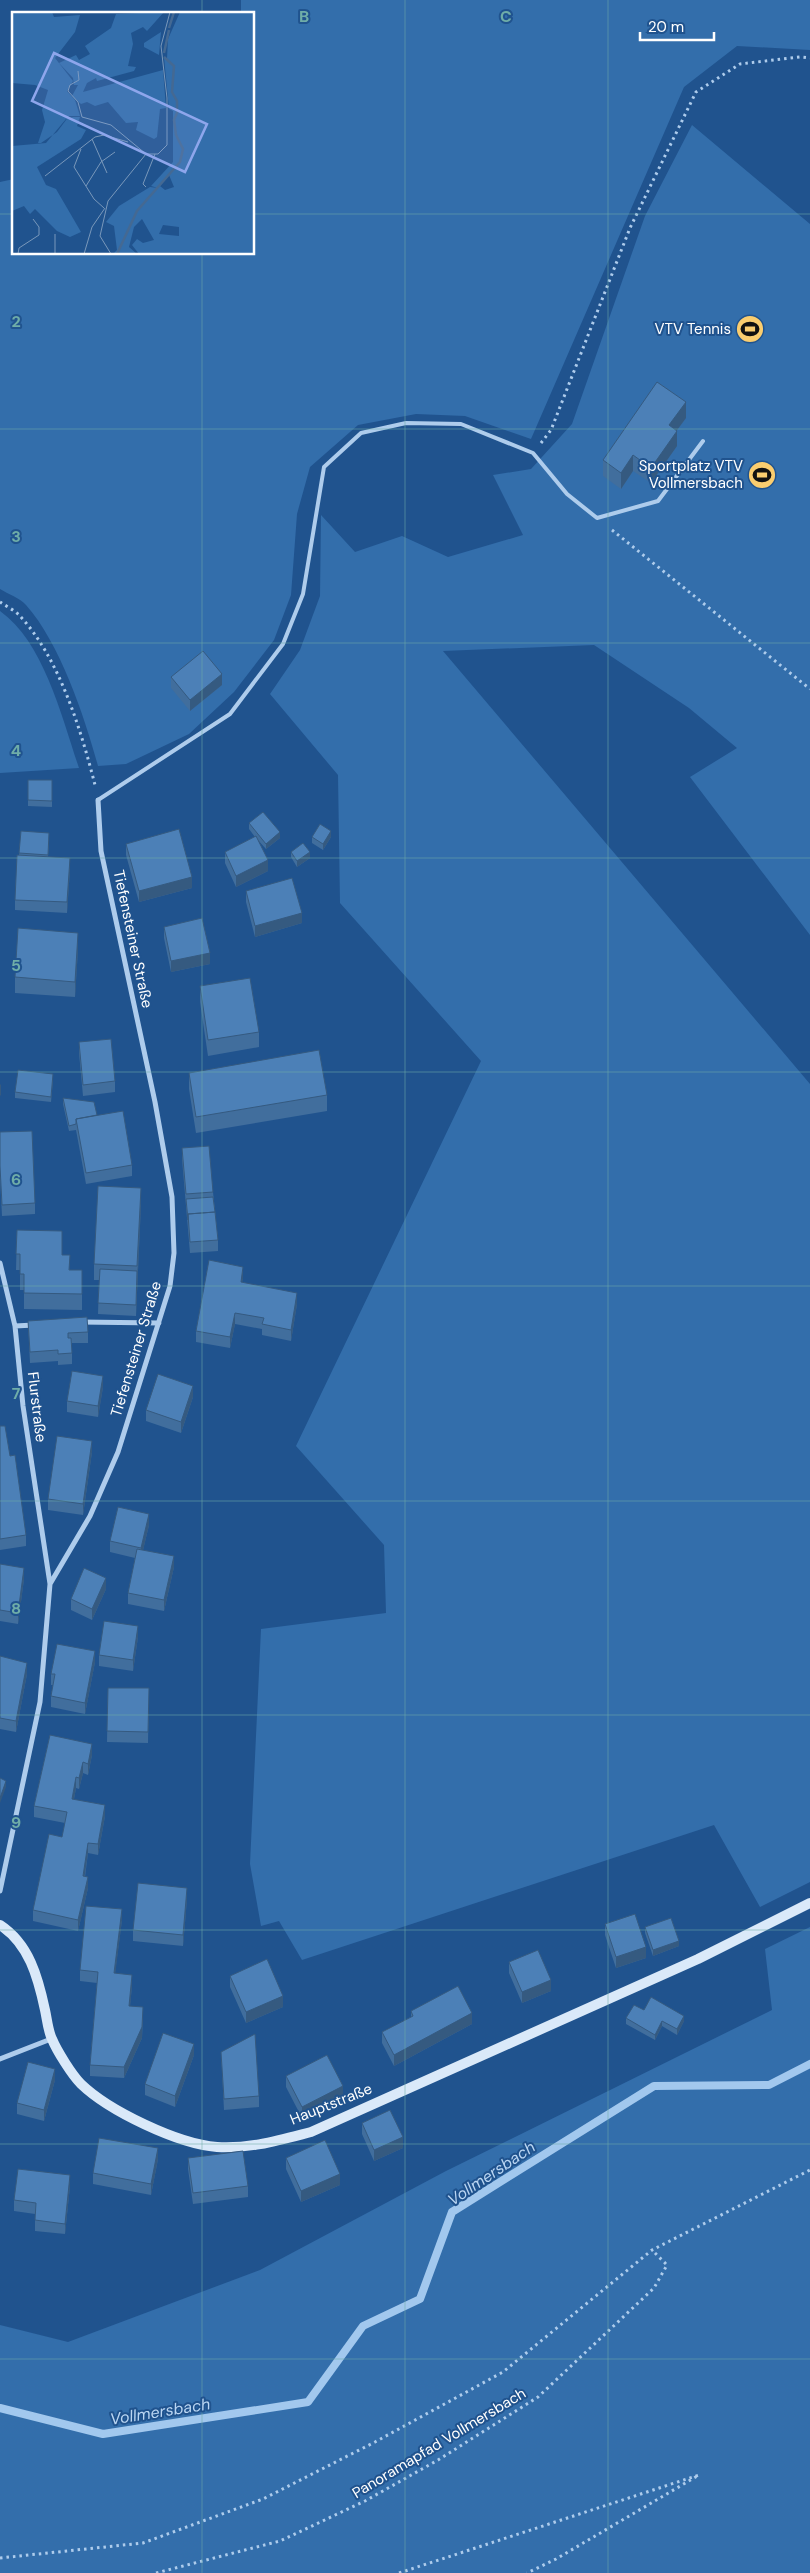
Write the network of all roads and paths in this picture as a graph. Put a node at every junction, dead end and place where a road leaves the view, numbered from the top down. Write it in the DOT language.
graph roads {
  1 [pos="810,58"];
  2 [pos="703,441"];
  3 [pos="533,453"];
  4 [pos="597,518"];
  5 [pos="0,602"];
  6 [pos="810,689"];
  7 [pos="98,800"];
  8 [pos="0,1263"];
  9 [pos="73,1322"];
  10 [pos="159,1323"];
  11 [pos="44,1324"];
  12 [pos="15,1326"];
  13 [pos="50,1584"];
  14 [pos="0,1891"];
  15 [pos="810,1903"];
  16 [pos="0,1925"];
  17 [pos="51,2038"];
  18 [pos="0,2059"];
  19 [pos="810,2170"];
  20 [pos="652,2250"];
  21 [pos="0,2558"];
  22 [pos="156,2573"];
  23 [pos="399,2573"];
  24 [pos="527,2573"];
  1 -- 3 [label="path"];
  2 -- 4 [label="lane"];
  3 -- 4 [label="lane"];
  3 -- 7 [label="lane"];
  4 -- 6 [label="path"];
  5 -- 7 [label="path"];
  7 -- 10 [label="street, Tiefensteiner Straße"];
  8 -- 12 [label="street, Flurstraße"];
  9 -- 10 [label="street"];
  10 -- 13 [label="street, Tiefensteiner Straße"];
  11 -- 12 [label="street"];
  12 -- 13 [label="street, Flurstraße"];
  13 -- 14 [label="street, Tiefensteiner Straße"];
  15 -- 17 [label="main road, Hauptstraße"];
  16 -- 17 [label="main road, Hauptstraße"];
  17 -- 18 [label="street"];
  19 -- 20 [label="path"];
  20 -- 21 [label="path"];
  20 -- 22 [label="path, Panoramapfad Vollmersbach"];
  23 -- 24 [label="path"];
}
